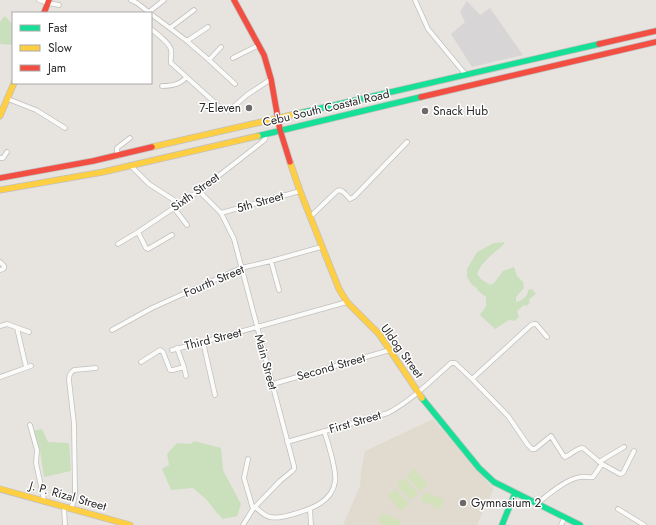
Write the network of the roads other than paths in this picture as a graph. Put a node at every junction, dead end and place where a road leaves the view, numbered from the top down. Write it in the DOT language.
graph roads {
  1 [pos="39,0"];
  2 [pos="131,0"];
  3 [pos="164,0"];
  4 [pos="235,0"];
  5 [pos="415,0"];
  6 [pos="48,2"];
  7 [pos="59,5"];
  8 [pos="194,10"];
  9 [pos="44,12"];
  10 [pos="149,12"];
  11 [pos="151,12"];
  12 [pos="152,14"];
  13 [pos="208,27"];
  14 [pos="170,28"];
  15 [pos="152,30"];
  16 [pos="656,31"];
  17 [pos="187,41"];
  18 [pos="656,42"];
  19 [pos="259,45"];
  20 [pos="221,47"];
  21 [pos="233,58"];
  22 [pos="209,60"];
  23 [pos="466,75"];
  24 [pos="186,77"];
  25 [pos="271,78"];
  26 [pos="14,84"];
  27 [pos="235,84"];
  28 [pos="162,86"];
  29 [pos="8,99"];
  30 [pos="0,116"];
  31 [pos="278,119"];
  32 [pos="65,128"];
  33 [pos="280,130"];
  34 [pos="266,134"];
  35 [pos="130,138"];
  36 [pos="407,142"];
  37 [pos="7,152"];
  38 [pos="119,156"];
  39 [pos="0,158"];
  40 [pos="130,165"];
  41 [pos="0,178"];
  42 [pos="0,190"];
  43 [pos="199,191"];
  44 [pos="300,191"];
  45 [pos="180,204"];
  46 [pos="174,208"];
  47 [pos="220,213"];
  48 [pos="310,217"];
  49 [pos="186,225"];
  50 [pos="138,232"];
  51 [pos="172,235"];
  52 [pos="118,244"];
  53 [pos="321,247"];
  54 [pos="271,261"];
  55 [pos="0,262"];
  56 [pos="241,268"];
  57 [pos="0,270"];
  58 [pos="279,290"];
  59 [pos="347,302"];
  60 [pos="0,326"];
  61 [pos="17,328"];
  62 [pos="257,328"];
  63 [pos="112,330"];
  64 [pos="29,332"];
  65 [pos="547,337"];
  66 [pos="203,342"];
  67 [pos="177,348"];
  68 [pos="172,350"];
  69 [pos="390,350"];
  70 [pos="141,362"];
  71 [pos="184,367"];
  72 [pos="96,368"];
  73 [pos="186,376"];
  74 [pos="0,377"];
  75 [pos="472,379"];
  76 [pos="273,384"];
  77 [pos="418,393"];
  78 [pos="215,395"];
  79 [pos="30,425"];
  80 [pos="324,431"];
  81 [pos="287,442"];
  82 [pos="624,447"];
  83 [pos="634,451"];
  84 [pos="248,459"];
  85 [pos="600,463"];
  86 [pos="0,488"];
  87 [pos="515,494"];
  88 [pos="44,500"];
  89 [pos="538,504"];
  90 [pos="64,506"];
  91 [pos="254,508"];
  92 [pos="71,509"];
  93 [pos="310,509"];
  94 [pos="618,509"];
  95 [pos="565,517"];
  96 [pos="117,523"];
  97 [pos="65,525"];
  98 [pos="130,525"];
  99 [pos="243,525"];
  100 [pos="311,525"];
  101 [pos="502,525"];
  102 [pos="561,525"];
  103 [pos="580,525"];
  104 [pos="644,525"];
  1 -- 6 [label="street"];
  2 -- 10 [label="street"];
  3 -- 11 [label="street"];
  4 -- 19 [label="main road"];
  5 -- 23 [label="street"];
  6 -- 7 [label="street"];
  6 -- 9 [label="main road"];
  8 -- 14 [label="street"];
  12 -- 14 [label="street"];
  13 -- 17 [label="street"];
  14 -- 17 [label="street"];
  15 -- 24 [label="street"];
  16 -- 23 [label="main road, Cebu South Coastal Road"];
  17 -- 22 [label="street"];
  18 -- 33 [label="main road, Cebu South Coastal Road"];
  19 -- 21 [label="street"];
  19 -- 25 [label="main road"];
  20 -- 22 [label="street"];
  22 -- 27 [label="street"];
  23 -- 31 [label="main road, Cebu South Coastal Road"];
  24 -- 25 [label="street"];
  24 -- 28 [label="street"];
  25 -- 31 [label="main road"];
  26 -- 29 [label="main road"];
  29 -- 30 [label="main road"];
  29 -- 32 [label="street"];
  31 -- 33 [label="main road, Uldog Street"];
  31 -- 38 [label="main road, Cebu South Coastal Road"];
  33 -- 34 [label="main road, Cebu South Coastal Road"];
  33 -- 44 [label="main road, Uldog Street"];
  34 -- 40 [label="main road, Cebu South Coastal Road"];
  34 -- 43 [label="street, Sixth Street"];
  35 -- 38 [label="street"];
  36 -- 48 [label="street"];
  37 -- 39 [label="street"];
  38 -- 41 [label="main road, Cebu South Coastal Road"];
  40 -- 42 [label="main road, Cebu South Coastal Road"];
  40 -- 45 [label="street"];
  43 -- 45 [label="street, Sixth Street"];
  43 -- 47 [label="street, Main Street"];
  44 -- 47 [label="street, 5th Street"];
  44 -- 48 [label="main road, Uldog Street"];
  45 -- 46 [label="street, Sixth Street"];
  46 -- 49 [label="street"];
  46 -- 50 [label="street, Sixth Street"];
  47 -- 56 [label="street, Main Street"];
  48 -- 53 [label="main road, Uldog Street"];
  50 -- 51 [label="street"];
  50 -- 52 [label="street, Sixth Street"];
  53 -- 54 [label="street, Fourth Street"];
  53 -- 59 [label="main road, Uldog Street"];
  54 -- 56 [label="street, Fourth Street"];
  54 -- 58 [label="street"];
  55 -- 57 [label="street"];
  56 -- 62 [label="street, Main Street"];
  56 -- 63 [label="street, Fourth Street"];
  59 -- 62 [label="street, Third Street"];
  59 -- 69 [label="main road, Uldog Street"];
  60 -- 61 [label="street"];
  61 -- 64 [label="street"];
  61 -- 74 [label="street"];
  62 -- 66 [label="street, Third Street"];
  62 -- 76 [label="street, Main Street"];
  65 -- 75 [label="street"];
  66 -- 67 [label="street, Third Street"];
  66 -- 78 [label="street"];
  67 -- 68 [label="street, Third Street"];
  67 -- 71 [label="street"];
  69 -- 76 [label="street, Second Street"];
  69 -- 77 [label="main road, Uldog Street"];
  70 -- 71 [label="street"];
  71 -- 73 [label="street"];
  72 -- 92 [label="street"];
  75 -- 77 [label="street, First Street"];
  75 -- 85 [label="street"];
  76 -- 81 [label="street, Main Street"];
  77 -- 80 [label="street, First Street"];
  77 -- 87 [label="main road, Uldog Street"];
  79 -- 88 [label="street"];
  80 -- 81 [label="street, First Street"];
  80 -- 93 [label="street"];
  81 -- 91 [label="street, Main Street"];
  82 -- 85 [label="street"];
  83 -- 85 [label="street"];
  84 -- 91 [label="street"];
  85 -- 89 [label="street"];
  86 -- 88 [label="main road, J. P. Rizal Street"];
  87 -- 89 [label="main road, Uldog Street"];
  87 -- 101 [label="main road"];
  88 -- 90 [label="main road, J. P. Rizal Street"];
  89 -- 95 [label="main road, Uldog Street"];
  90 -- 92 [label="main road, J. P. Rizal Street"];
  90 -- 97 [label="street"];
  91 -- 93 [label="street"];
  91 -- 99 [label="street, Main Street"];
  92 -- 96 [label="main road, J. P. Rizal Street"];
  93 -- 100 [label="street"];
  94 -- 104 [label="street"];
  95 -- 102 [label="street"];
  95 -- 103 [label="main road, Uldog Street"];
  96 -- 98 [label="main road, J. P. Rizal Street"];
}
